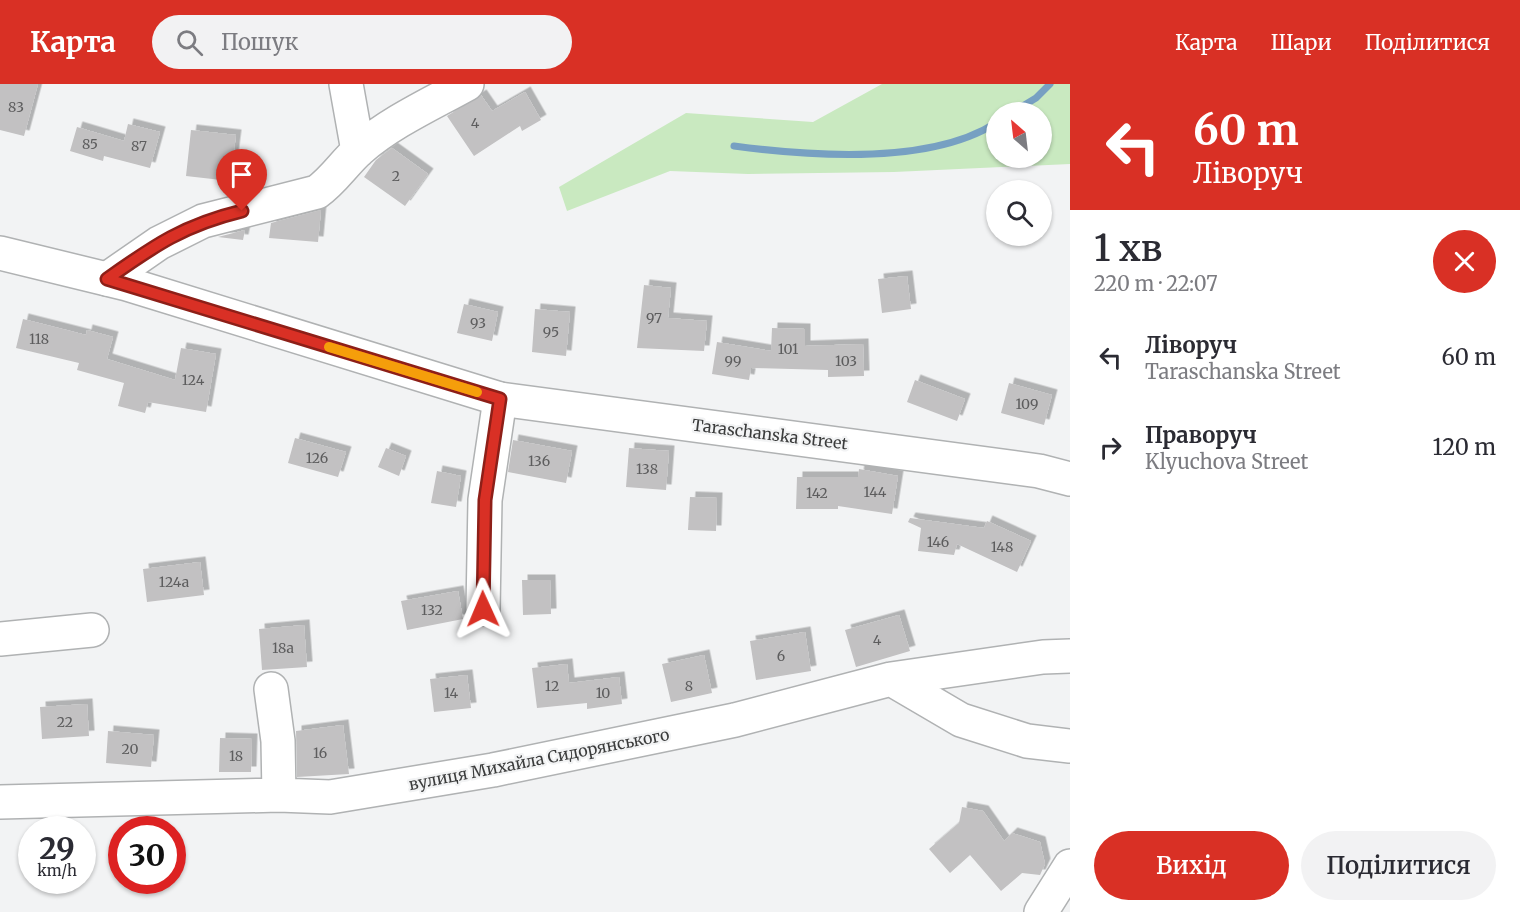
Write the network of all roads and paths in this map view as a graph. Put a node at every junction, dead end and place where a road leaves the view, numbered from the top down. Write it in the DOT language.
graph roads {
  1 [pos="346,84"];
  2 [pos="467,84"];
  3 [pos="358,150"];
  4 [pos="0,253"];
  5 [pos="107,279"];
  6 [pos="500,399"];
  7 [pos="1060,471"];
  8 [pos="483,609"];
  9 [pos="92,630"];
  10 [pos="0,639"];
  11 [pos="1070,656"];
  12 [pos="891,679"];
  13 [pos="271,689"];
  14 [pos="1070,746"];
  15 [pos="279,795"];
  16 [pos="0,802"];
  17 [pos="1070,866"];
  18 [pos="1041,912"];
  1 -- 3 [label="street"];
  2 -- 3 [label="street"];
  3 -- 5 [label="street"];
  4 -- 5 [label="street, Taraschanska Street"];
  5 -- 6 [label="street, Taraschanska Street"];
  6 -- 7 [label="street, Taraschanska Street"];
  6 -- 8 [label="street"];
  9 -- 10 [label="street"];
  11 -- 12 [label="street, вулиця Михайла Сидорянського"];
  12 -- 14 [label="street"];
  12 -- 15 [label="street, вулиця Михайла Сидорянського"];
  13 -- 15 [label="street"];
  15 -- 16 [label="street, вулиця Михайла Сидорянського"];
  17 -- 18 [label="street"];
}
